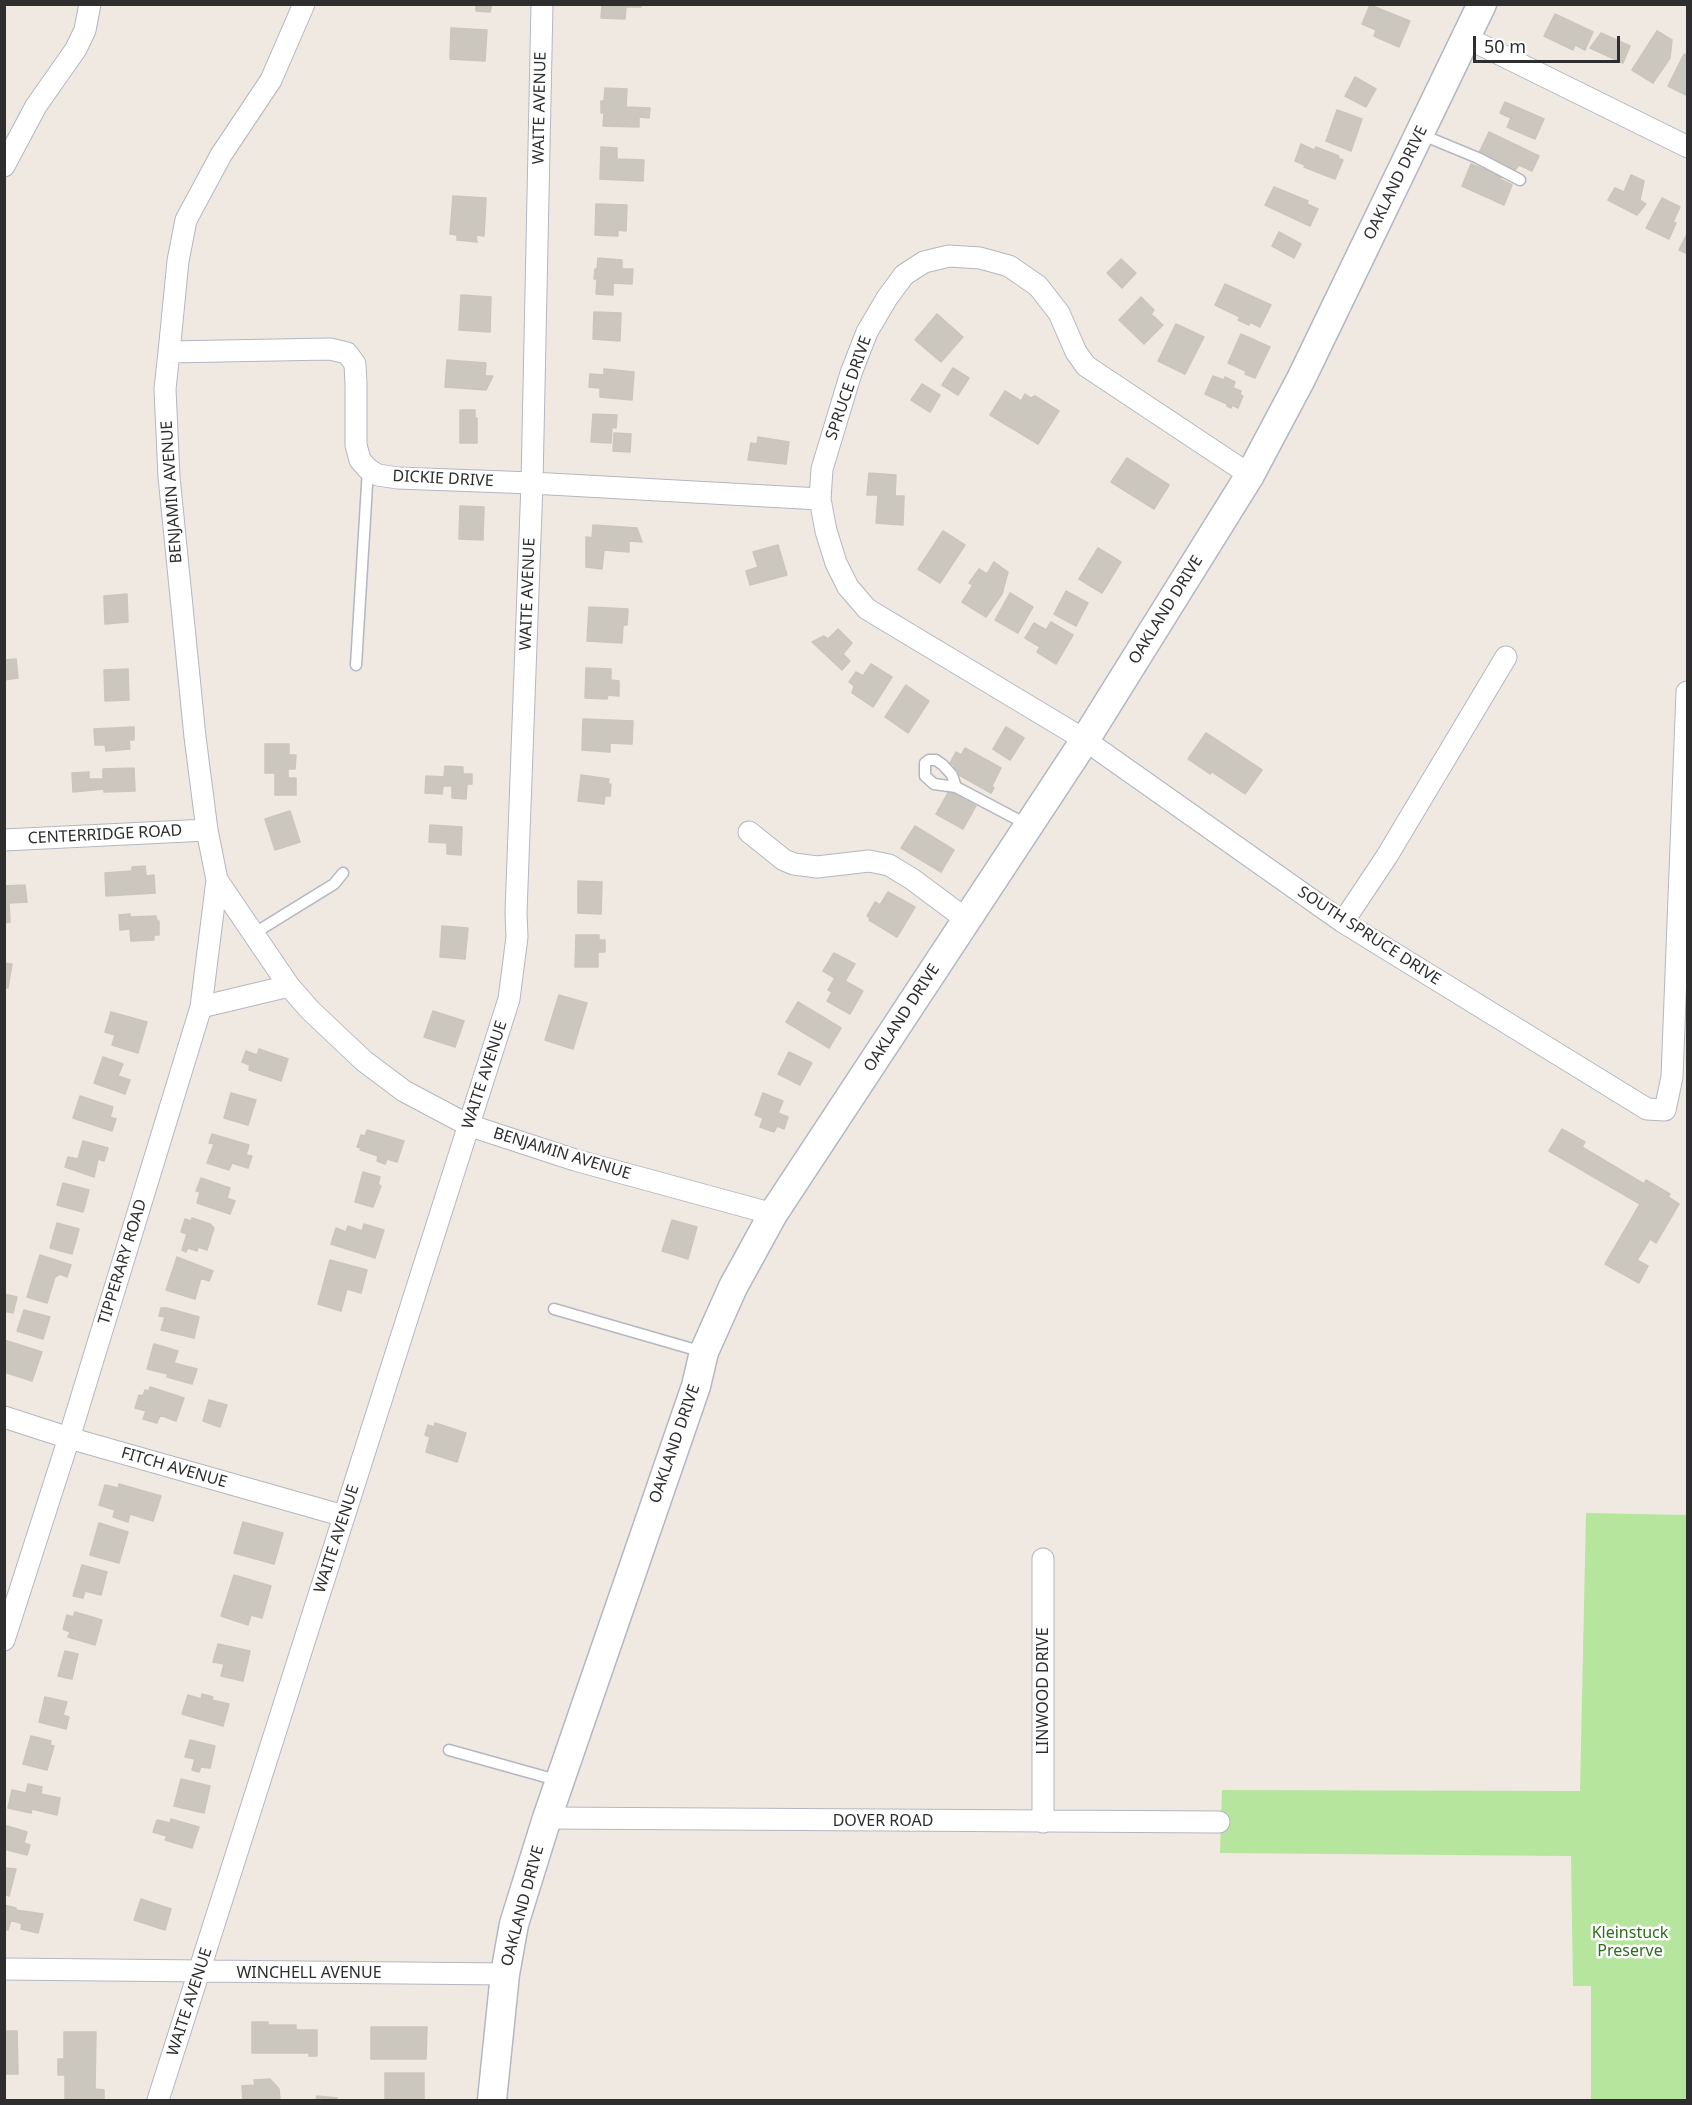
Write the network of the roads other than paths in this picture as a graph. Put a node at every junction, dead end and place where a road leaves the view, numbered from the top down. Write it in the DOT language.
graph roads {
  1 [pos="90,4"];
  2 [pos="304,4"];
  3 [pos="543,4"];
  4 [pos="1482,4"];
  5 [pos="1467,38"];
  6 [pos="1420,134"];
  7 [pos="1688,147"];
  8 [pos="4,166"];
  9 [pos="1520,180"];
  10 [pos="169,352"];
  11 [pos="368,469"];
  12 [pos="1250,475"];
  13 [pos="532,483"];
  14 [pos="820,499"];
  15 [pos="1506,657"];
  16 [pos="356,665"];
  17 [pos="1687,692"];
  18 [pos="1085,740"];
  19 [pos="956,787"];
  20 [pos="1029,826"];
  21 [pos="207,830"];
  22 [pos="749,832"];
  23 [pos="4,840"];
  24 [pos="343,873"];
  25 [pos="217,880"];
  26 [pos="967,920"];
  27 [pos="1343,922"];
  28 [pos="253,934"];
  29 [pos="289,986"];
  30 [pos="201,1007"];
  31 [pos="468,1125"];
  32 [pos="772,1214"];
  33 [pos="554,1309"];
  34 [pos="704,1352"];
  35 [pos="4,1417"];
  36 [pos="69,1438"];
  37 [pos="344,1516"];
  38 [pos="1043,1559"];
  39 [pos="4,1640"];
  40 [pos="449,1750"];
  41 [pos="560,1781"];
  42 [pos="547,1818"];
  43 [pos="1043,1822"];
  44 [pos="1219,1822"];
  45 [pos="4,1970"];
  46 [pos="200,1972"];
  47 [pos="505,1974"];
  48 [pos="158,2100"];
  49 [pos="492,2100"];
  1 -- 8 [label="street"];
  2 -- 10 [label="street, BENJAMIN AVENUE"];
  3 -- 13 [label="street, WAITE AVENUE"];
  4 -- 5 [label="main road, OAKLAND DRIVE"];
  5 -- 6 [label="main road, OAKLAND DRIVE"];
  5 -- 7 [label="street"];
  6 -- 9 [label="lane"];
  6 -- 12 [label="main road, OAKLAND DRIVE"];
  10 -- 11 [label="street"];
  10 -- 21 [label="street, BENJAMIN AVENUE"];
  11 -- 13 [label="street, DICKIE DRIVE"];
  11 -- 16 [label="lane"];
  12 -- 14 [label="street, SPRUCE DRIVE"];
  12 -- 18 [label="main road, OAKLAND DRIVE"];
  13 -- 14 [label="street, DICKIE DRIVE"];
  13 -- 31 [label="street, WAITE AVENUE"];
  14 -- 18 [label="street, SPRUCE DRIVE"];
  15 -- 27 [label="street"];
  17 -- 27 [label="street, SOUTH SPRUCE DRIVE"];
  18 -- 20 [label="main road, OAKLAND DRIVE"];
  18 -- 27 [label="street, SOUTH SPRUCE DRIVE"];
  19 -- 20 [label="lane"];
  20 -- 26 [label="main road, OAKLAND DRIVE"];
  21 -- 23 [label="street, CENTERRIDGE ROAD"];
  21 -- 25 [label="street, BENJAMIN AVENUE"];
  22 -- 26 [label="street"];
  24 -- 28 [label="lane"];
  25 -- 28 [label="street, BENJAMIN AVENUE"];
  25 -- 30 [label="street, TIPPERARY ROAD"];
  26 -- 32 [label="main road, OAKLAND DRIVE"];
  28 -- 29 [label="street, BENJAMIN AVENUE"];
  29 -- 30 [label="street"];
  29 -- 31 [label="street, BENJAMIN AVENUE"];
  30 -- 36 [label="street, TIPPERARY ROAD"];
  31 -- 32 [label="street, BENJAMIN AVENUE"];
  31 -- 37 [label="street, WAITE AVENUE"];
  32 -- 34 [label="main road, OAKLAND DRIVE"];
  33 -- 34 [label="lane"];
  34 -- 41 [label="main road, OAKLAND DRIVE"];
  35 -- 36 [label="street, FITCH AVENUE"];
  36 -- 37 [label="street, FITCH AVENUE"];
  36 -- 39 [label="street, TIPPERARY ROAD"];
  37 -- 46 [label="street, WAITE AVENUE"];
  38 -- 43 [label="street, LINWOOD DRIVE"];
  40 -- 41 [label="lane"];
  41 -- 42 [label="main road, OAKLAND DRIVE"];
  42 -- 43 [label="street, DOVER ROAD"];
  42 -- 47 [label="main road, OAKLAND DRIVE"];
  43 -- 44 [label="street, DOVER ROAD"];
  45 -- 46 [label="street, WINCHELL AVENUE"];
  46 -- 47 [label="street, WINCHELL AVENUE"];
  46 -- 48 [label="street, WAITE AVENUE"];
  47 -- 49 [label="main road, OAKLAND DRIVE"];
}
